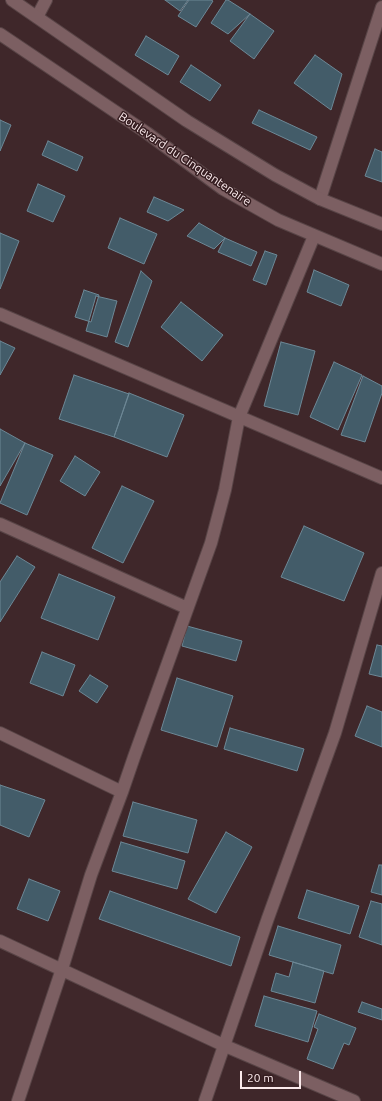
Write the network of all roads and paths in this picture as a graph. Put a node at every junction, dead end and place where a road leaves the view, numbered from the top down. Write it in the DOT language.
graph roads {
  1 [pos="12,0"];
  2 [pos="46,0"];
  3 [pos="382,7"];
  4 [pos="37,17"];
  5 [pos="0,34"];
  6 [pos="320,199"];
  7 [pos="382,224"];
  8 [pos="314,236"];
  9 [pos="382,264"];
  10 [pos="0,314"];
  11 [pos="239,417"];
  12 [pos="382,478"];
  13 [pos="0,524"];
  14 [pos="382,573"];
  15 [pos="187,608"];
  16 [pos="0,733"];
  17 [pos="122,792"];
  18 [pos="0,941"];
  19 [pos="62,970"];
  20 [pos="223,1045"];
  21 [pos="18,1101"];
  22 [pos="205,1101"];
  23 [pos="354,1101"];
  1 -- 4 [label="street"];
  2 -- 4 [label="street"];
  3 -- 6 [label="street"];
  4 -- 6 [label="street"];
  5 -- 8 [label="street, Boulevard du Cinquantenaire"];
  6 -- 7 [label="street"];
  8 -- 9 [label="street, Boulevard du Cinquantenaire"];
  8 -- 11 [label="street"];
  10 -- 11 [label="street"];
  11 -- 12 [label="street"];
  11 -- 15 [label="street"];
  13 -- 15 [label="street"];
  14 -- 20 [label="street"];
  15 -- 17 [label="street"];
  16 -- 17 [label="street"];
  17 -- 19 [label="street"];
  18 -- 19 [label="street"];
  19 -- 20 [label="street"];
  19 -- 21 [label="street"];
  20 -- 22 [label="street"];
  20 -- 23 [label="street"];
}
